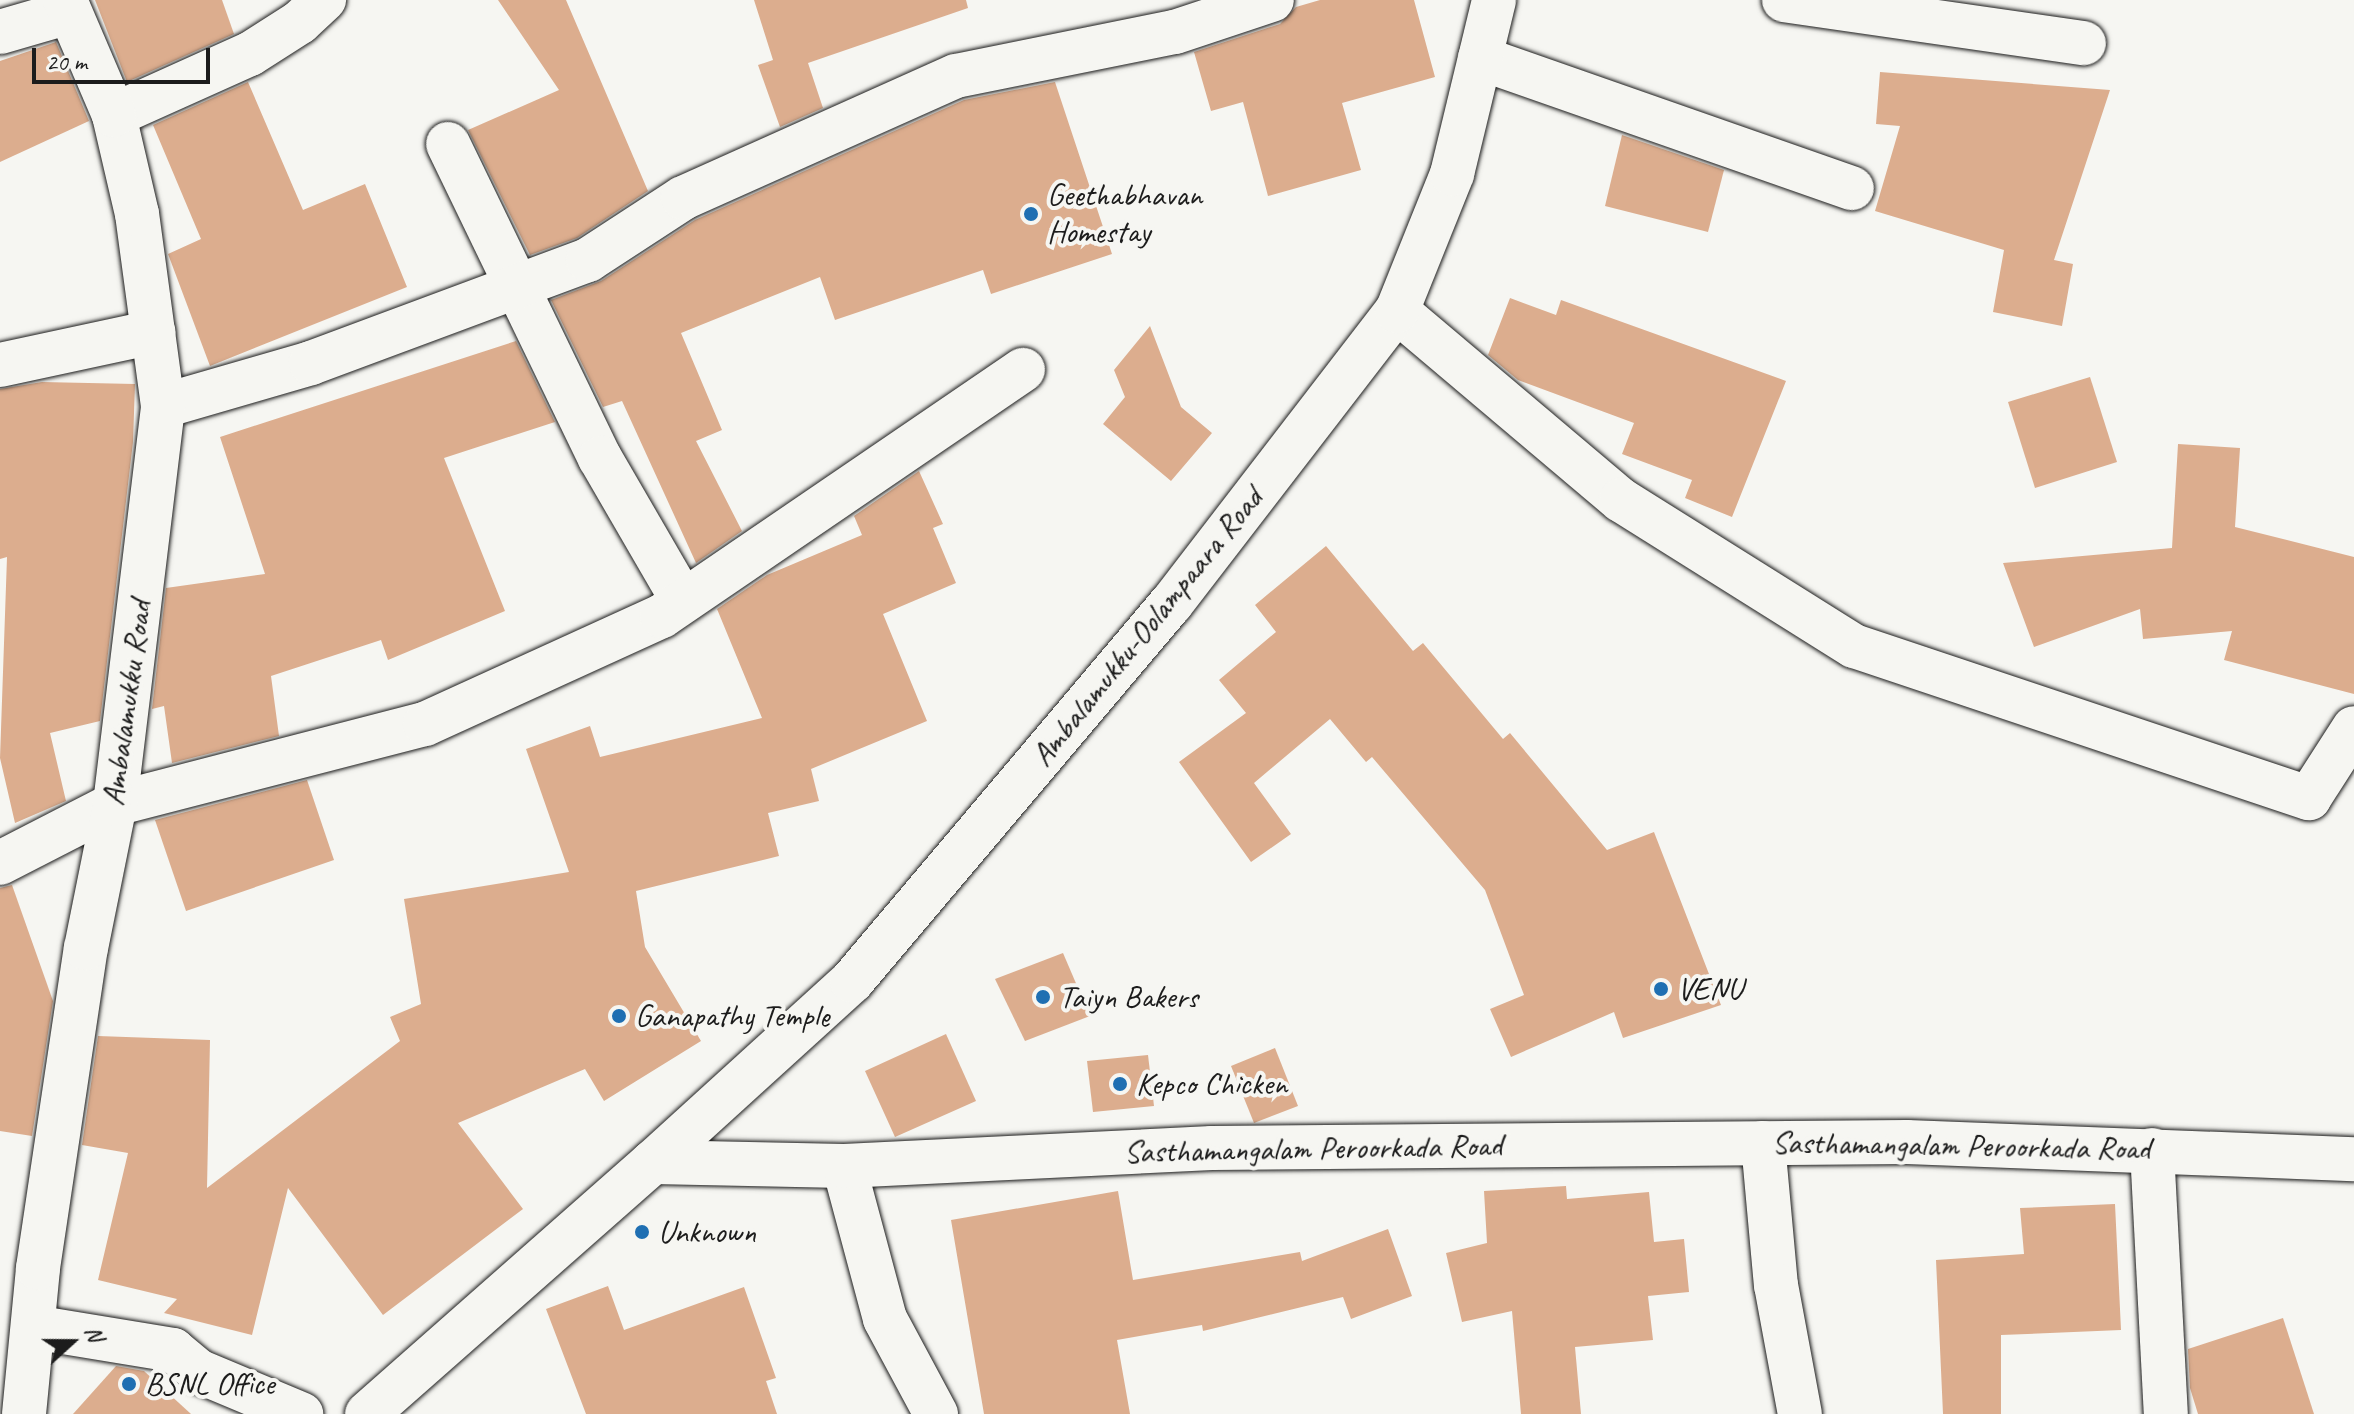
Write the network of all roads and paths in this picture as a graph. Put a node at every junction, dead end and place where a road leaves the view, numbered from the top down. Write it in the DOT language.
graph roads {
  1 [pos="324,0"];
  2 [pos="1272,0"];
  3 [pos="1494,0"];
  4 [pos="1784,0"];
  5 [pos="67,6"];
  6 [pos="0,32"];
  7 [pos="2084,43"];
  8 [pos="1480,58"];
  9 [pos="114,115"];
  10 [pos="448,144"];
  11 [pos="1852,188"];
  12 [pos="520,284"];
  13 [pos="1397,311"];
  14 [pos="154,332"];
  15 [pos="0,365"];
  16 [pos="1023,370"];
  17 [pos="163,406"];
  18 [pos="683,601"];
  19 [pos="2354,728"];
  20 [pos="115,804"];
  21 [pos="0,863"];
  22 [pos="1763,1143"];
  23 [pos="2152,1150"];
  24 [pos="2354,1159"];
  25 [pos="653,1162"];
  26 [pos="844,1166"];
  27 [pos="33,1327"];
  28 [pos="24,1414"];
  29 [pos="301,1414"];
  30 [pos="367,1414"];
  31 [pos="936,1414"];
  32 [pos="1800,1414"];
  33 [pos="2166,1414"];
  1 -- 9 [label="street"];
  2 -- 12 [label="street"];
  3 -- 8 [label="street, Ambalamukku-Oolampaara Road"];
  4 -- 7 [label="street"];
  5 -- 6 [label="street"];
  5 -- 9 [label="street, Ambalamukku Road"];
  8 -- 11 [label="street"];
  8 -- 13 [label="street, Ambalamukku-Oolampaara Road"];
  9 -- 14 [label="street, Ambalamukku Road"];
  10 -- 12 [label="street"];
  12 -- 17 [label="street"];
  12 -- 18 [label="street"];
  13 -- 19 [label="street"];
  13 -- 25 [label="street, Ambalamukku-Oolampaara Road"];
  14 -- 15 [label="street"];
  14 -- 17 [label="street, Ambalamukku Road"];
  16 -- 18 [label="street"];
  17 -- 20 [label="street, Ambalamukku Road"];
  18 -- 20 [label="street"];
  20 -- 21 [label="street"];
  20 -- 27 [label="street, Ambalamukku Road"];
  22 -- 23 [label="street, Sasthamangalam Peroorkada Road"];
  22 -- 26 [label="street, Sasthamangalam Peroorkada Road"];
  22 -- 32 [label="street"];
  23 -- 24 [label="street, Sasthamangalam Peroorkada Road"];
  23 -- 33 [label="street"];
  25 -- 26 [label="street, Sasthamangalam Peroorkada Road"];
  25 -- 30 [label="street"];
  26 -- 31 [label="street"];
  27 -- 28 [label="street, Ambalamukku Road"];
  27 -- 29 [label="street"];
}
